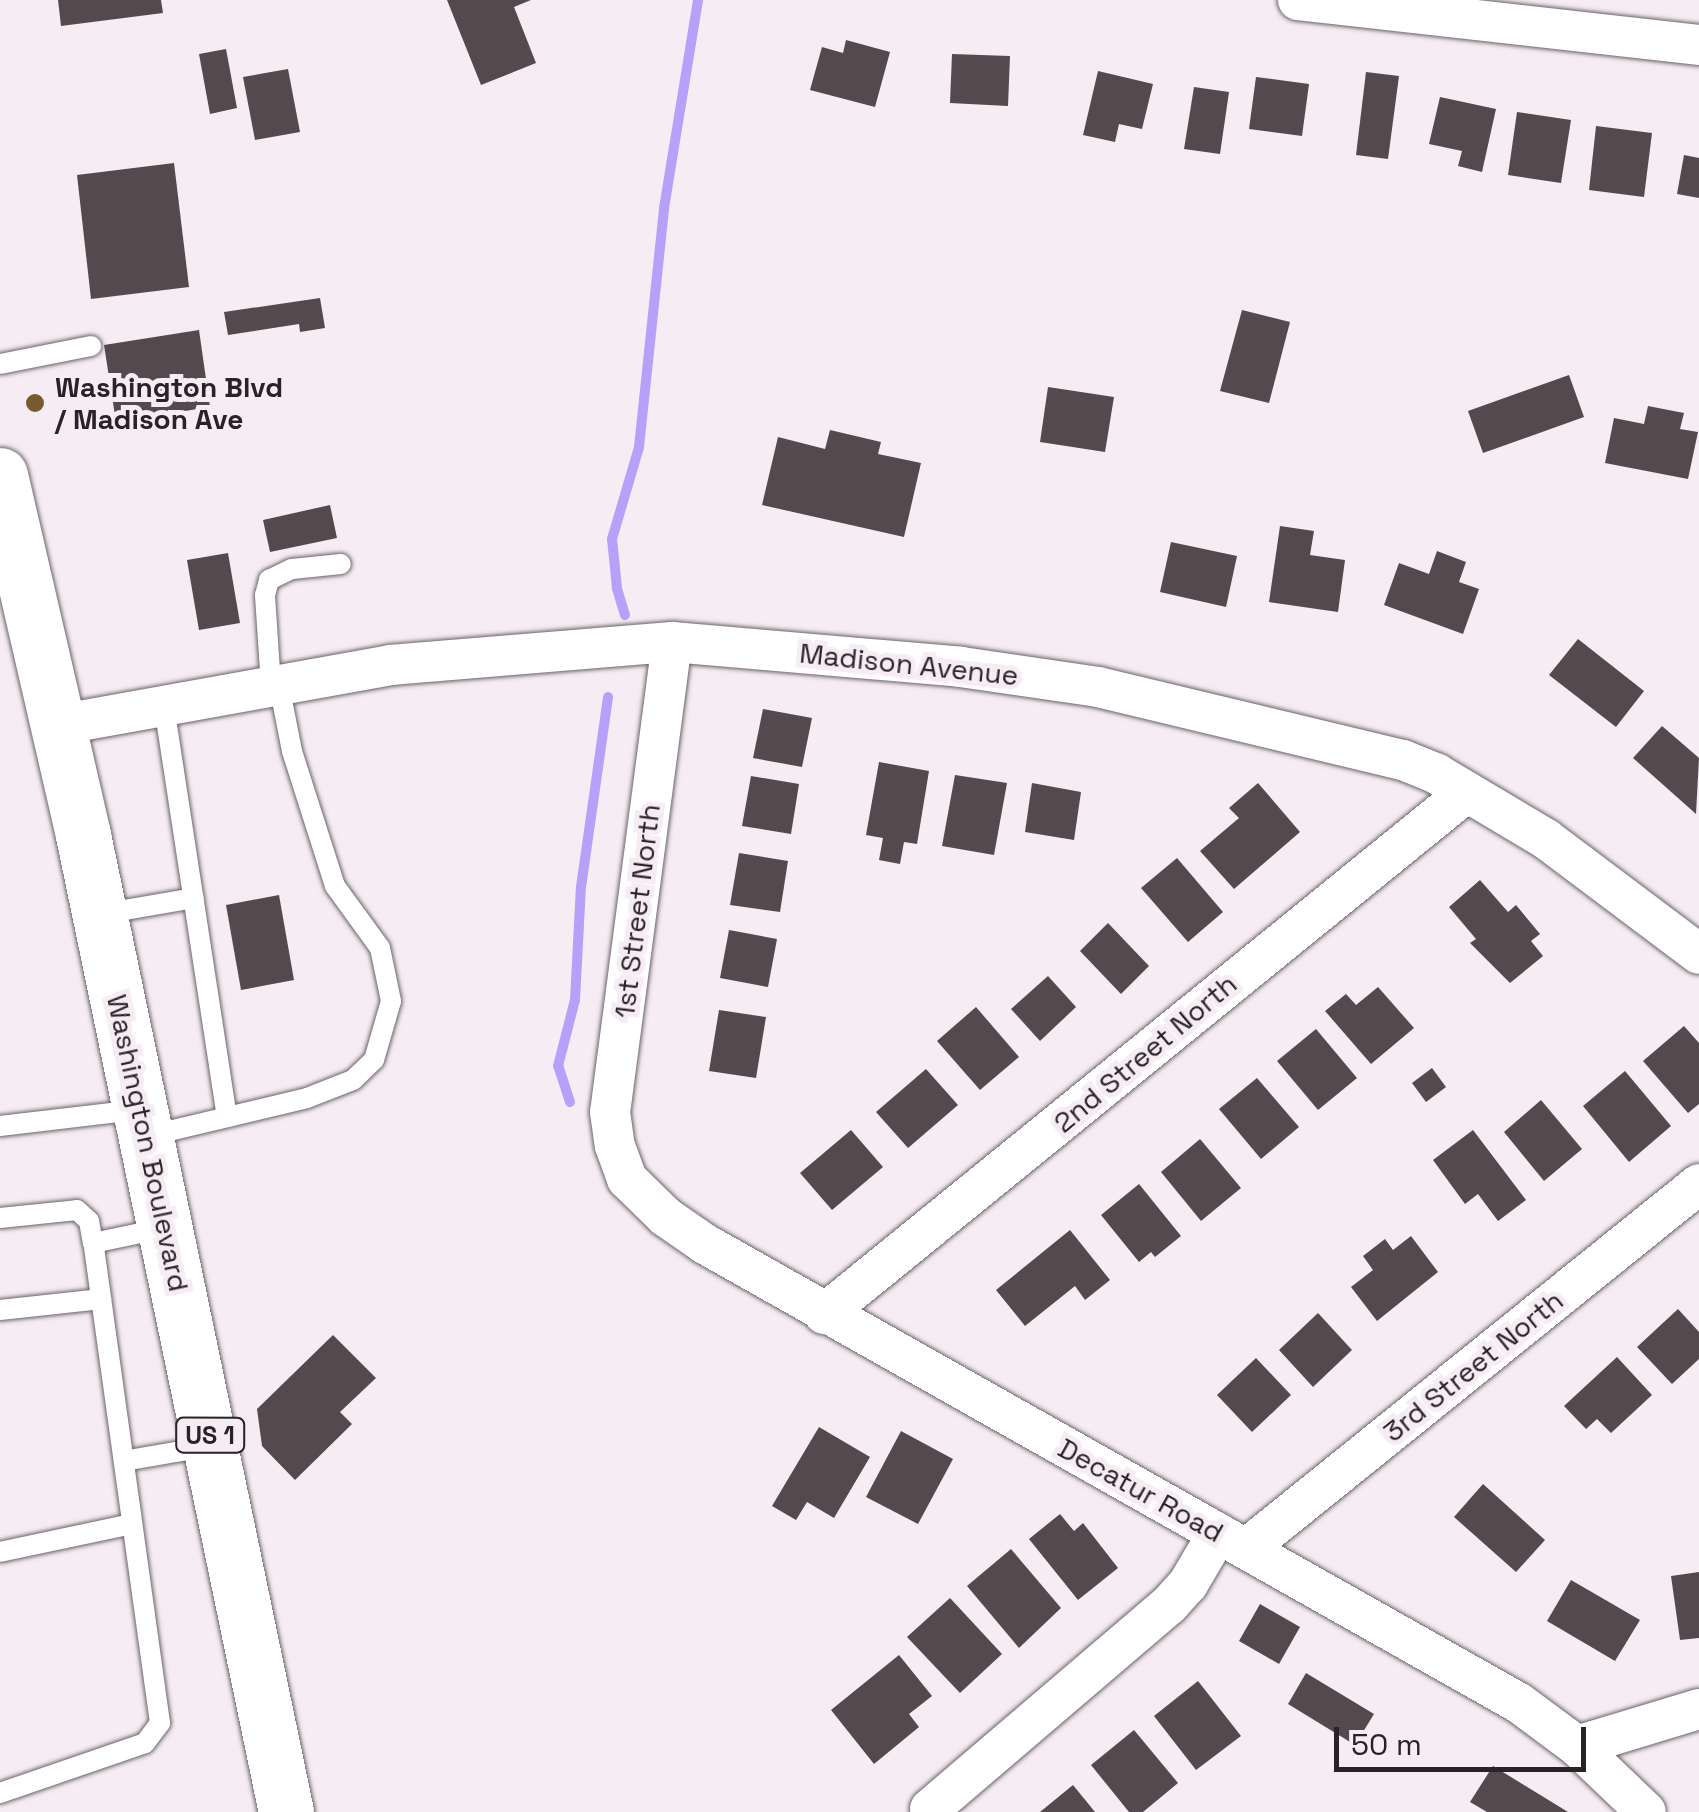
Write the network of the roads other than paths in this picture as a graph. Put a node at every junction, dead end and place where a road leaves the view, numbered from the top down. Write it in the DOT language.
graph roads {
  1 [pos="1298,0"];
  2 [pos="1467,9"];
  3 [pos="1699,45"];
  4 [pos="91,346"];
  5 [pos="0,364"];
  6 [pos="0,476"];
  7 [pos="341,564"];
  8 [pos="672,642"];
  9 [pos="275,685"];
  10 [pos="164,706"];
  11 [pos="58,725"];
  12 [pos="1467,792"];
  13 [pos="194,898"];
  14 [pos="100,915"];
  15 [pos="1699,954"];
  16 [pos="228,1117"];
  17 [pos="144,1123"];
  18 [pos="0,1126"];
  19 [pos="628,1179"];
  20 [pos="1699,1184"];
  21 [pos="0,1218"];
  22 [pos="166,1228"];
  23 [pos="93,1243"];
  24 [pos="100,1298"];
  25 [pos="0,1310"];
  26 [pos="824,1314"];
  27 [pos="212,1446"];
  28 [pos="124,1461"];
  29 [pos="132,1524"];
  30 [pos="1232,1541"];
  31 [pos="0,1552"];
  32 [pos="1699,1709"];
  33 [pos="1578,1746"];
  34 [pos="0,1793"];
  35 [pos="930,1809"];
  36 [pos="286,1812"];
  37 [pos="1646,1812"];
  1 -- 2 [label="street"];
  2 -- 3 [label="street"];
  4 -- 5 [label="lane"];
  6 -- 11 [label="main road, Washington Boulevard / US 1"];
  7 -- 9 [label="lane"];
  8 -- 9 [label="street, Madison Avenue"];
  8 -- 12 [label="street, Madison Avenue"];
  8 -- 19 [label="street, 1st Street North"];
  9 -- 10 [label="street, Madison Avenue"];
  9 -- 16 [label="lane"];
  10 -- 11 [label="street, Madison Avenue"];
  10 -- 13 [label="lane"];
  11 -- 14 [label="main road, Washington Boulevard / US 1"];
  12 -- 15 [label="street, Madison Avenue"];
  12 -- 26 [label="street, 2nd Street North"];
  13 -- 14 [label="lane"];
  13 -- 16 [label="lane"];
  14 -- 17 [label="main road, Washington Boulevard / US 1"];
  16 -- 17 [label="lane"];
  17 -- 18 [label="lane"];
  17 -- 22 [label="main road, Washington Boulevard / US 1"];
  19 -- 26 [label="street, Decatur Road"];
  20 -- 30 [label="street, 3rd Street North"];
  21 -- 23 [label="lane"];
  22 -- 23 [label="lane"];
  22 -- 27 [label="main road, Washington Boulevard / US 1"];
  23 -- 24 [label="lane"];
  24 -- 25 [label="lane"];
  24 -- 28 [label="lane"];
  26 -- 30 [label="street, Decatur Road"];
  27 -- 28 [label="lane"];
  27 -- 36 [label="main road, Washington Boulevard / US 1"];
  28 -- 29 [label="lane"];
  29 -- 31 [label="lane"];
  29 -- 34 [label="lane"];
  30 -- 33 [label="street, Decatur Road"];
  30 -- 35 [label="street, 3rd Street North"];
  32 -- 33 [label="street"];
  33 -- 37 [label="street, Decatur Road"];
}
